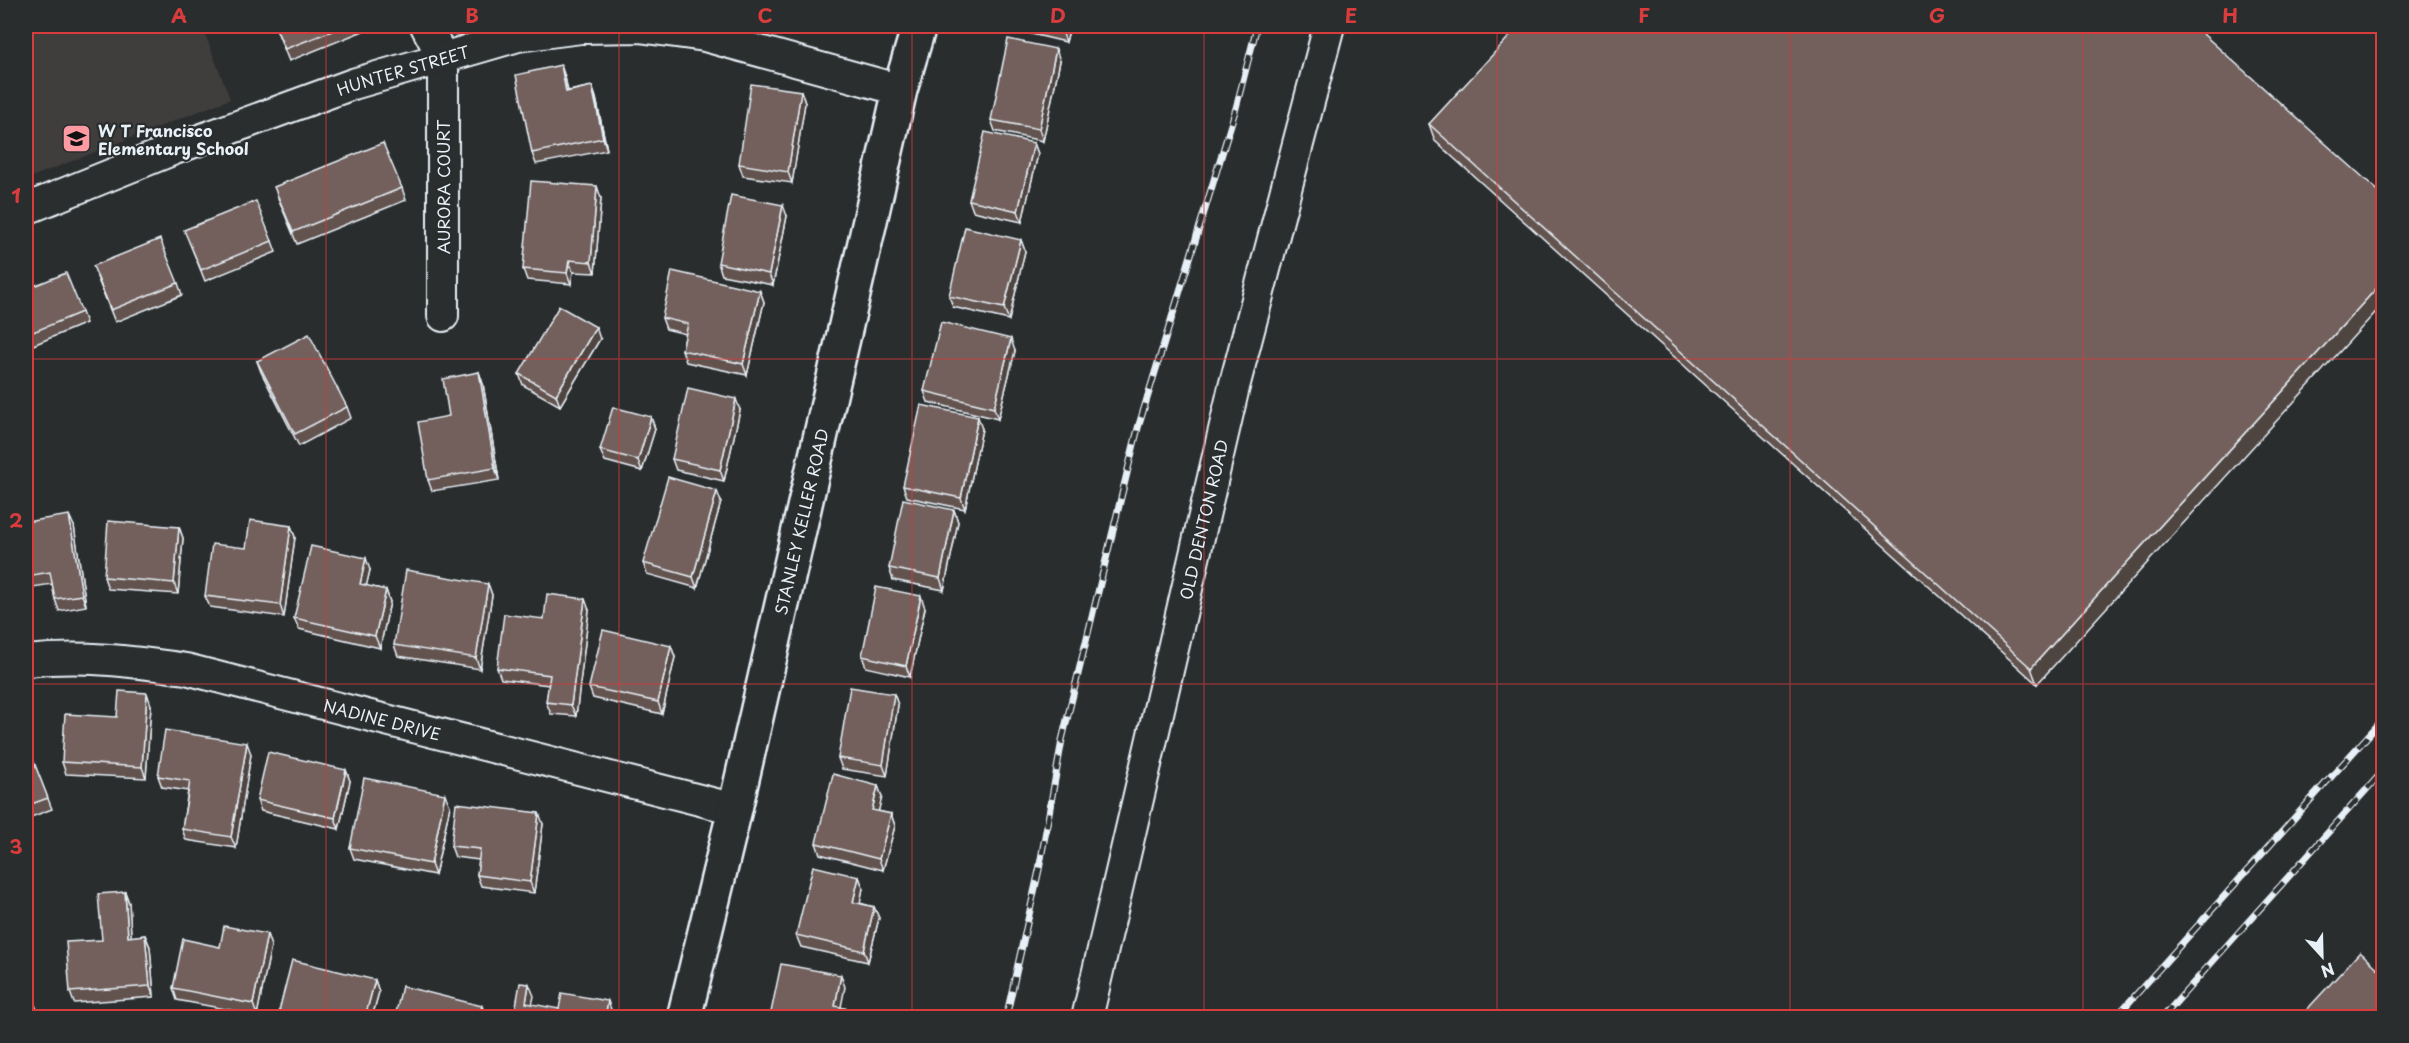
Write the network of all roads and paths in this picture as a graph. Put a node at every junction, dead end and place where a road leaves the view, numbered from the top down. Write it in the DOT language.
graph roads {
  1 [pos="426,26"];
  2 [pos="918,26"];
  3 [pos="1329,26"];
  4 [pos="444,58"];
  5 [pos="900,90"];
  6 [pos="26,209"];
  7 [pos="443,316"];
  8 [pos="26,661"];
  9 [pos="735,809"];
  10 [pos="684,1017"];
  11 [pos="1087,1017"];
  1 -- 4 [label="street"];
  2 -- 5 [label="street, STANLEY KELLER ROAD"];
  3 -- 11 [label="street, OLD DENTON ROAD"];
  4 -- 5 [label="street, HUNTER STREET"];
  4 -- 6 [label="street, HUNTER STREET"];
  4 -- 7 [label="street, AURORA COURT"];
  5 -- 9 [label="street, STANLEY KELLER ROAD"];
  8 -- 9 [label="street, NADINE DRIVE"];
  9 -- 10 [label="street, STANLEY KELLER ROAD"];
}
